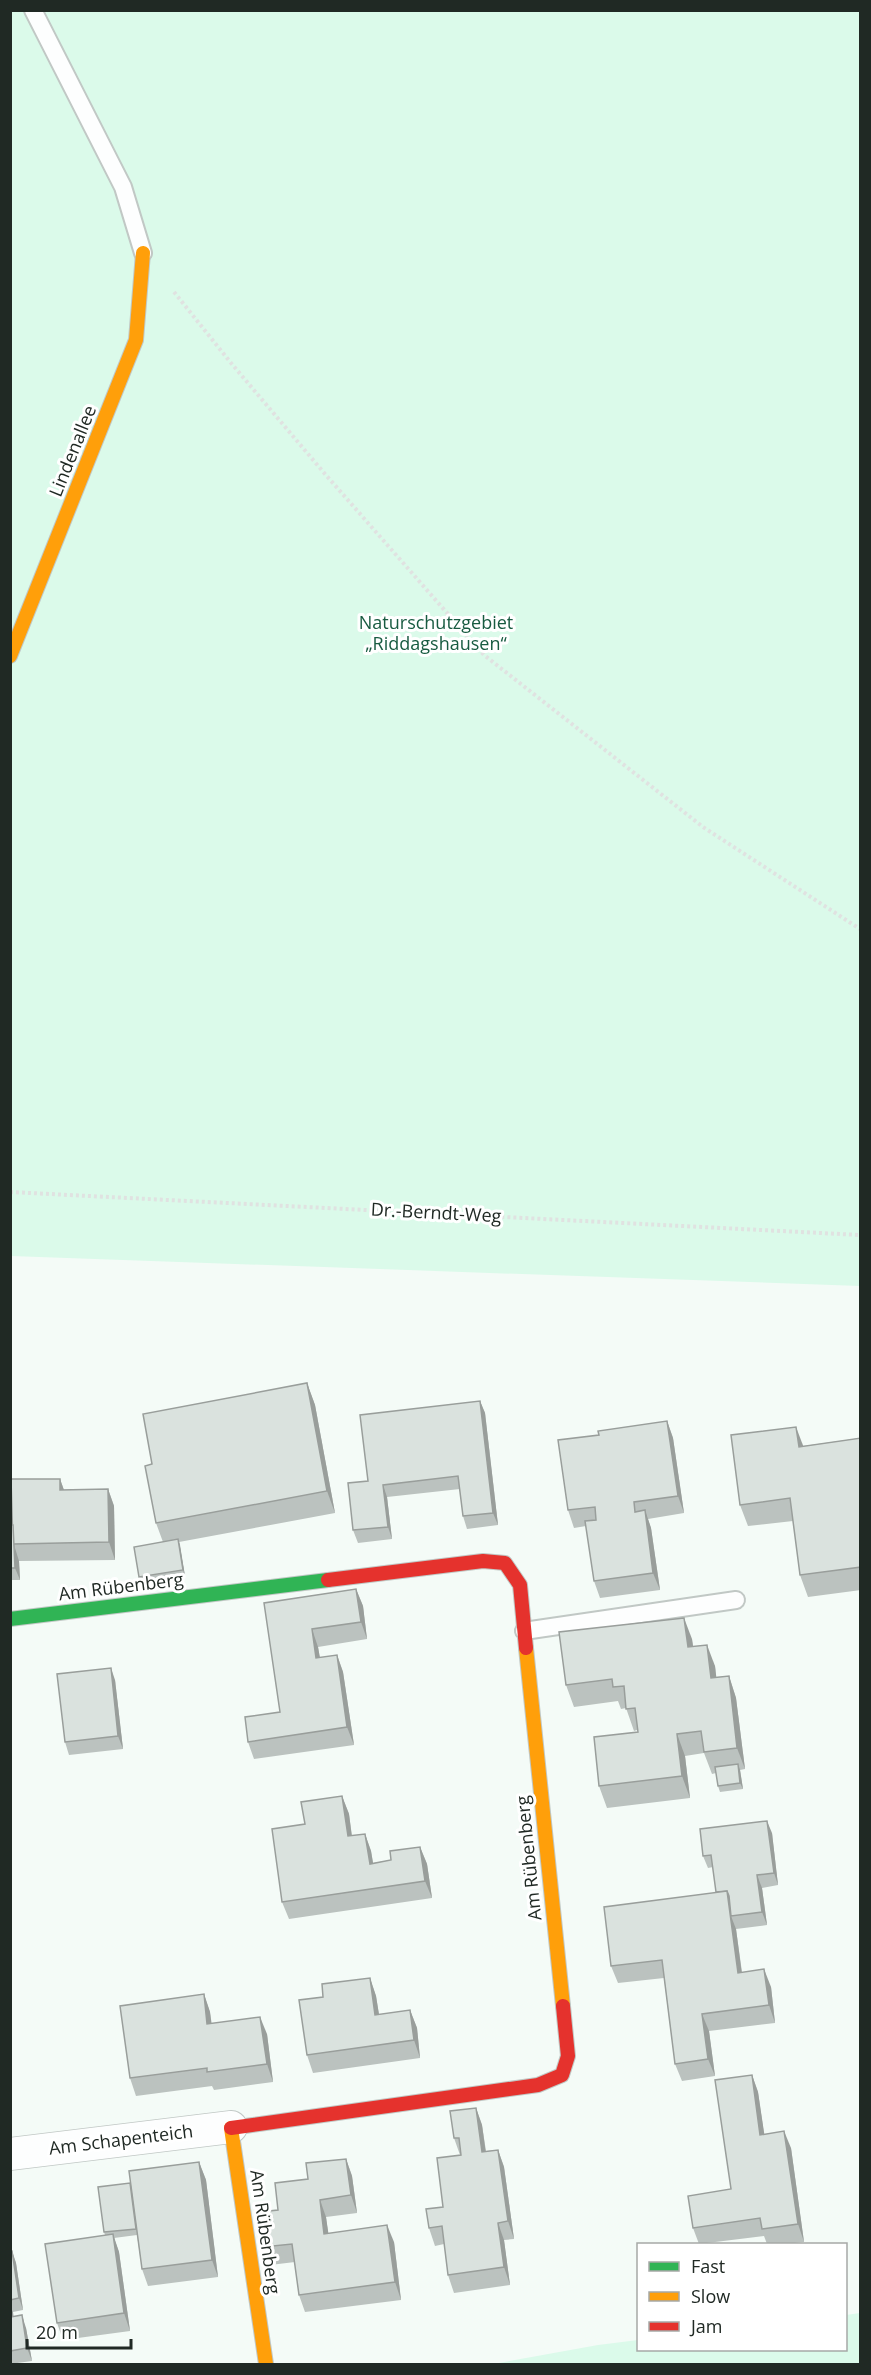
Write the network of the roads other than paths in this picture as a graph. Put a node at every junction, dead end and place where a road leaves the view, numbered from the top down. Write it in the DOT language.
graph roads {
  1 [pos="33,10"];
  2 [pos="143,253"];
  3 [pos="10,656"];
  4 [pos="736,1600"];
  5 [pos="10,1619"];
  6 [pos="524,1632"];
  7 [pos="231,2127"];
  8 [pos="10,2154"];
  9 [pos="266,2364"];
  1 -- 2 [label="lane"];
  2 -- 3 [label="street, Lindenallee"];
  4 -- 6 [label="lane"];
  5 -- 6 [label="street, Am Rübenberg"];
  6 -- 7 [label="street, Am Rübenberg"];
  7 -- 8 [label="street, Am Schapenteich"];
  7 -- 9 [label="street, Am Rübenberg"];
}
